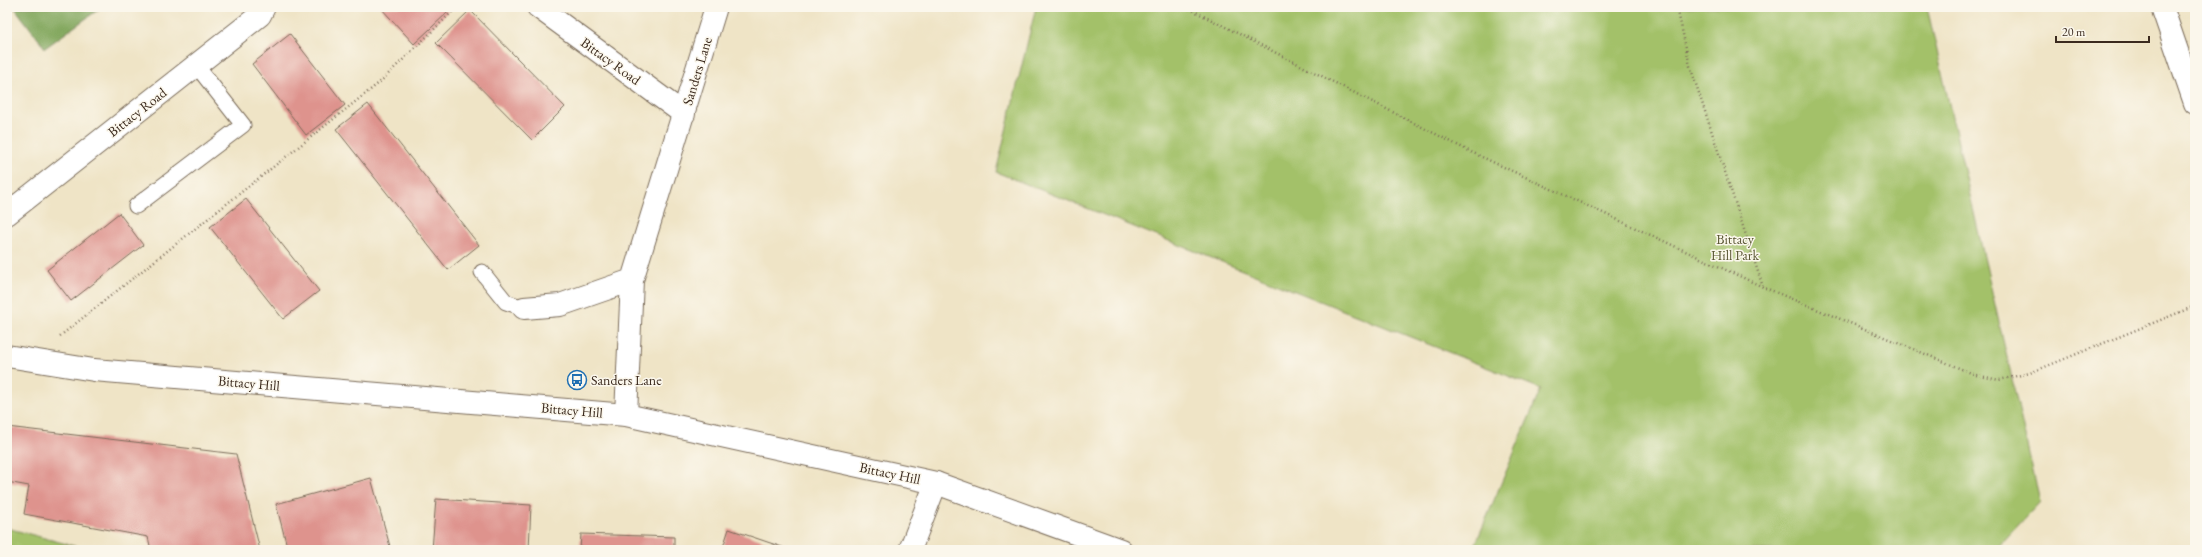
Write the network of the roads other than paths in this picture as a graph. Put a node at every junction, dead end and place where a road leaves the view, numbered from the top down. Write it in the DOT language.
graph roads {
  1 [pos="264,7"];
  2 [pos="538,7"];
  3 [pos="716,7"];
  4 [pos="2162,7"];
  5 [pos="196,65"];
  6 [pos="2195,103"];
  7 [pos="684,114"];
  8 [pos="136,206"];
  9 [pos="7,214"];
  10 [pos="482,272"];
  11 [pos="632,280"];
  12 [pos="524,308"];
  13 [pos="7,356"];
  14 [pos="626,415"];
  15 [pos="936,483"];
  16 [pos="910,550"];
  17 [pos="1121,550"];
  1 -- 5 [label="street, Bittacy Road"];
  2 -- 7 [label="street, Bittacy Road"];
  3 -- 7 [label="street, Sanders Lane"];
  4 -- 6 [label="street"];
  5 -- 8 [label="lane"];
  5 -- 9 [label="street, Bittacy Road"];
  7 -- 11 [label="street, Sanders Lane"];
  10 -- 12 [label="lane"];
  11 -- 12 [label="street"];
  11 -- 14 [label="street, Sanders Lane"];
  13 -- 14 [label="street, Bittacy Hill"];
  14 -- 15 [label="street, Bittacy Hill"];
  15 -- 16 [label="street"];
  15 -- 17 [label="street, Bittacy Hill"];
}
